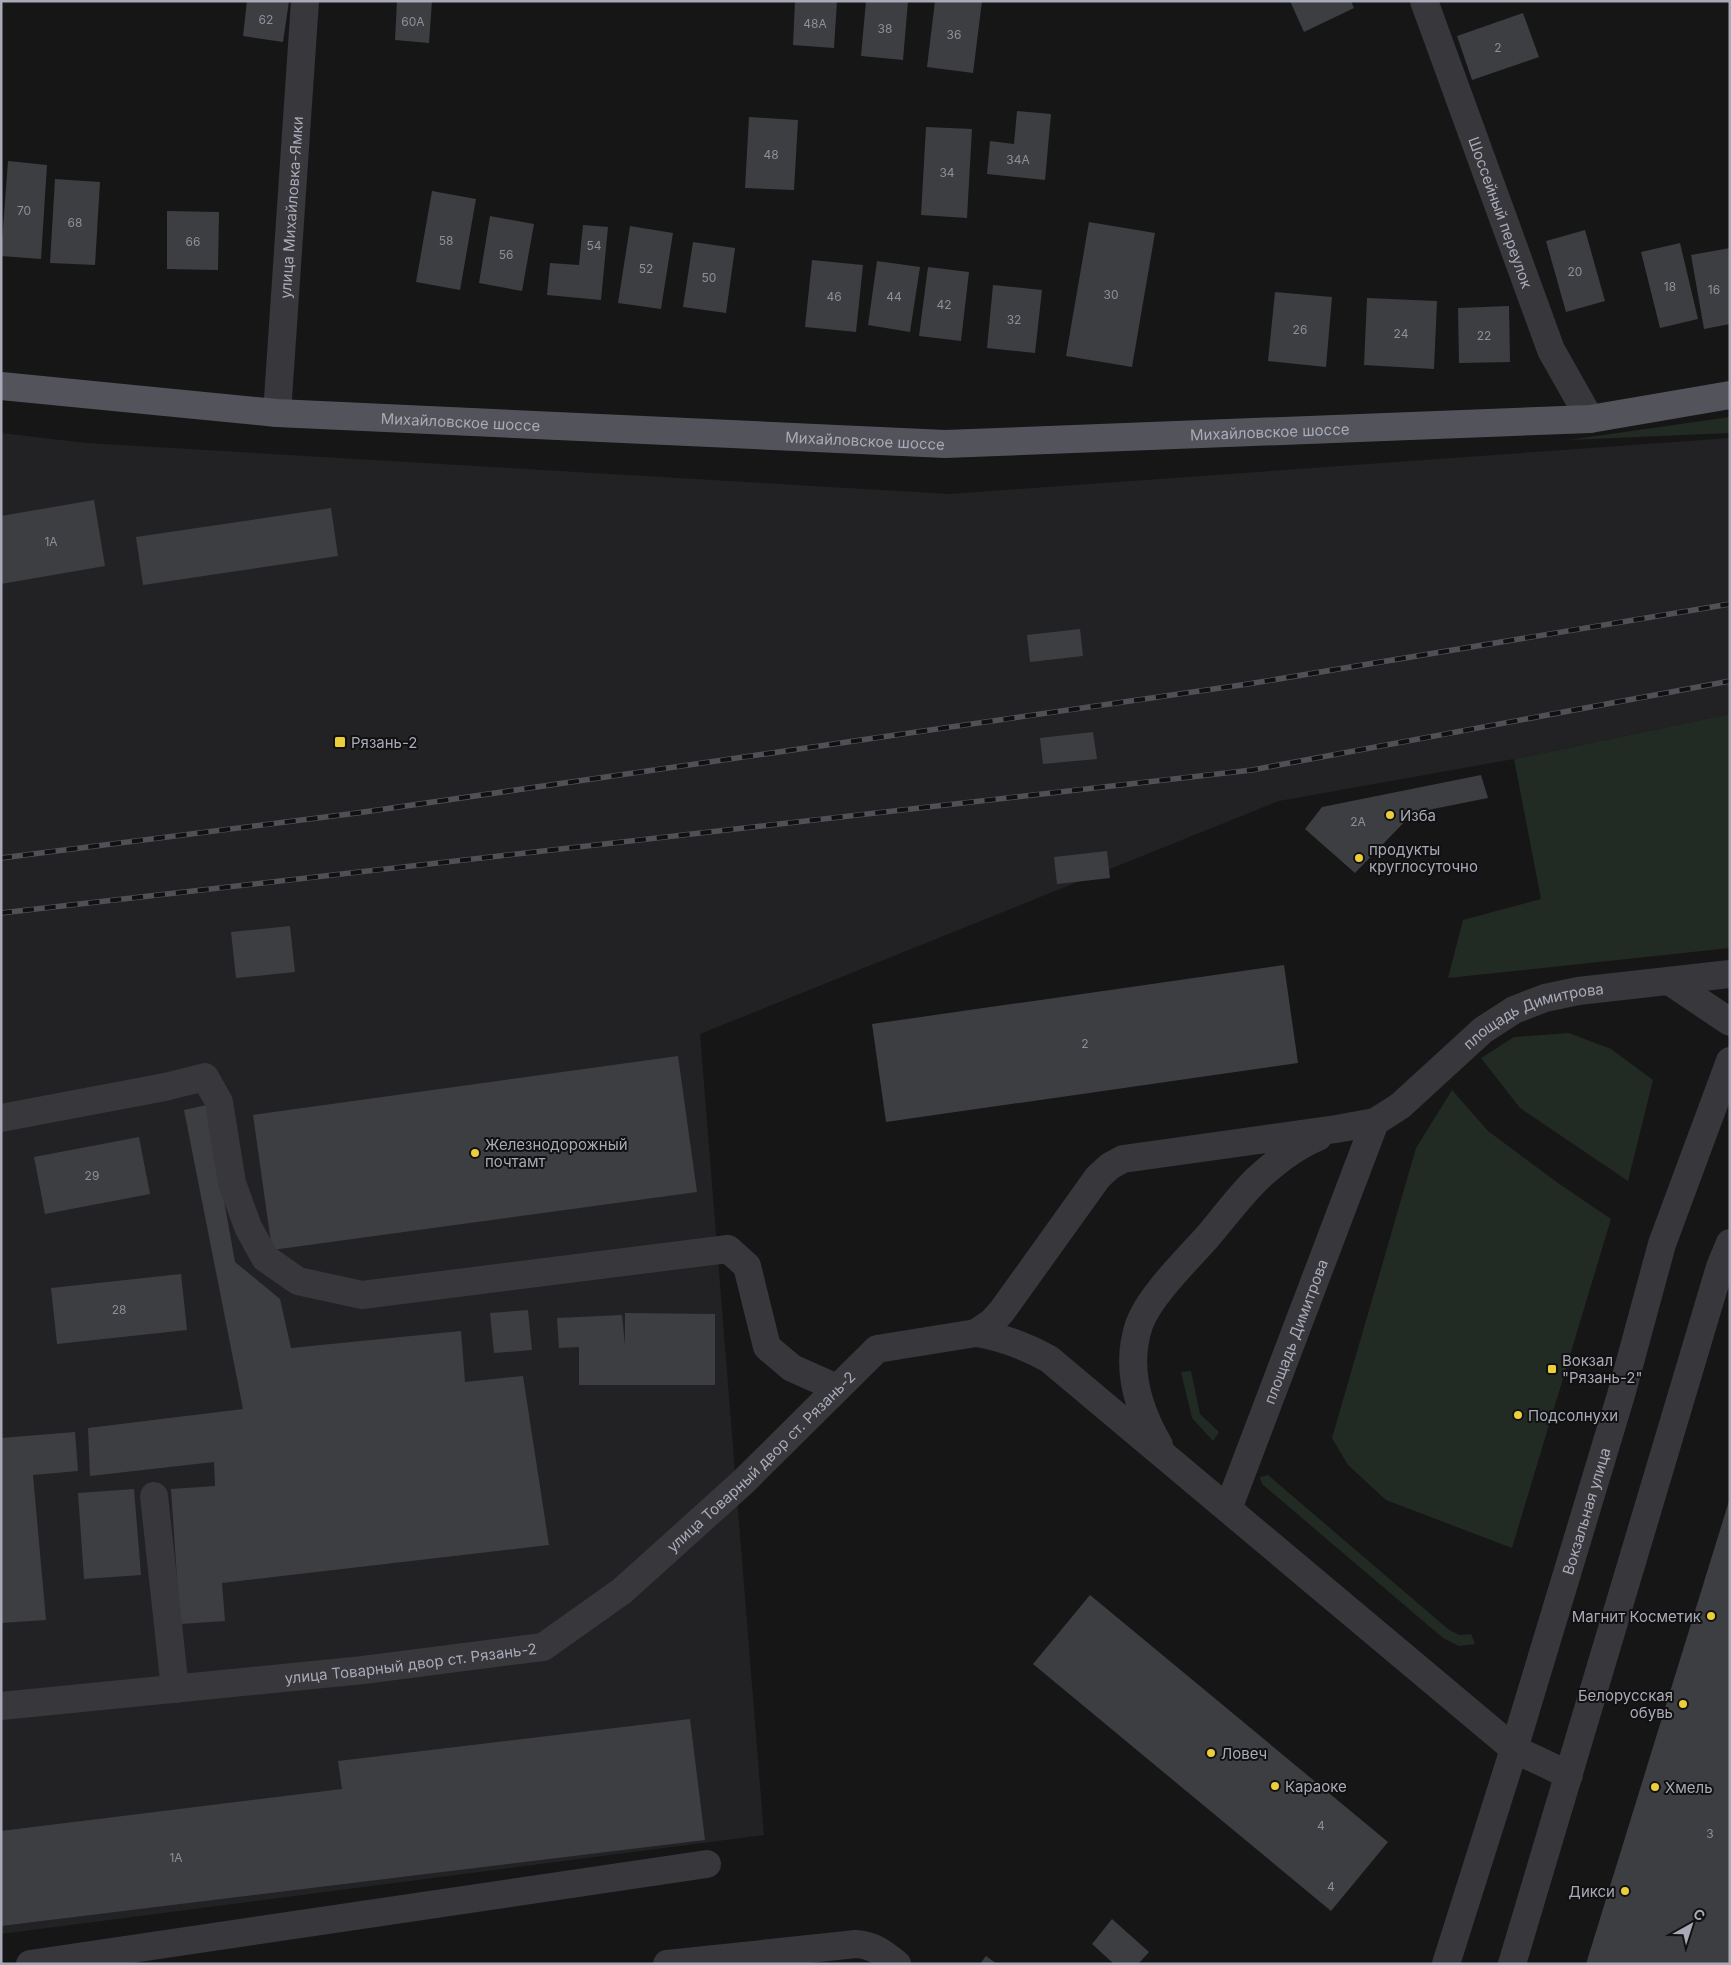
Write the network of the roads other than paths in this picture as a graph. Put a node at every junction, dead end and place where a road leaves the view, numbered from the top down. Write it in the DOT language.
graph roads {
  1 [pos="305,1"];
  2 [pos="1424,1"];
  3 [pos="1,386"];
  4 [pos="1730,395"];
  5 [pos="276,413"];
  6 [pos="1590,419"];
  7 [pos="1730,974"];
  8 [pos="1669,981"];
  9 [pos="1730,1022"];
  10 [pos="1730,1061"];
  11 [pos="1,1118"];
  12 [pos="1375,1122"];
  13 [pos="1336,1129"];
  14 [pos="1730,1243"];
  15 [pos="976,1333"];
  16 [pos="837,1388"];
  17 [pos="1165,1456"];
  18 [pos="154,1496"];
  19 [pos="1228,1509"];
  20 [pos="175,1688"];
  21 [pos="1,1706"];
  22 [pos="1514,1749"];
  23 [pos="1569,1775"];
  24 [pos="707,1864"];
  25 [pos="30,1964"];
  26 [pos="667,1964"];
  27 [pos="897,1964"];
  28 [pos="1446,1964"];
  29 [pos="1512,1964"];
  1 -- 5 [label="street, улица Михайловка-Ямки"];
  2 -- 6 [label="street, Шоссейный переулок"];
  3 -- 5 [label="main road, Михайловское шоссе"];
  4 -- 6 [label="main road, Михайловское шоссе"];
  5 -- 6 [label="main road, Михайловское шоссе"];
  7 -- 8 [label="street, площадь Димитрова"];
  8 -- 9 [label="street"];
  8 -- 12 [label="street, площадь Димитрова"];
  10 -- 22 [label="street, Вокзальная улица"];
  11 -- 16 [label="street"];
  12 -- 13 [label="street"];
  12 -- 19 [label="street, площадь Димитрова"];
  13 -- 15 [label="street"];
  13 -- 17 [label="street"];
  14 -- 23 [label="street"];
  15 -- 16 [label="street, улица Товарный двор ст. Рязань-2"];
  15 -- 17 [label="street"];
  16 -- 20 [label="street, улица Товарный двор ст. Рязань-2"];
  17 -- 19 [label="street"];
  18 -- 20 [label="street"];
  19 -- 22 [label="street"];
  20 -- 21 [label="street, улица Товарный двор ст. Рязань-2"];
  22 -- 23 [label="street"];
  22 -- 28 [label="street, Вокзальная улица"];
  23 -- 29 [label="street"];
  24 -- 25 [label="street"];
  26 -- 27 [label="street"];
}
